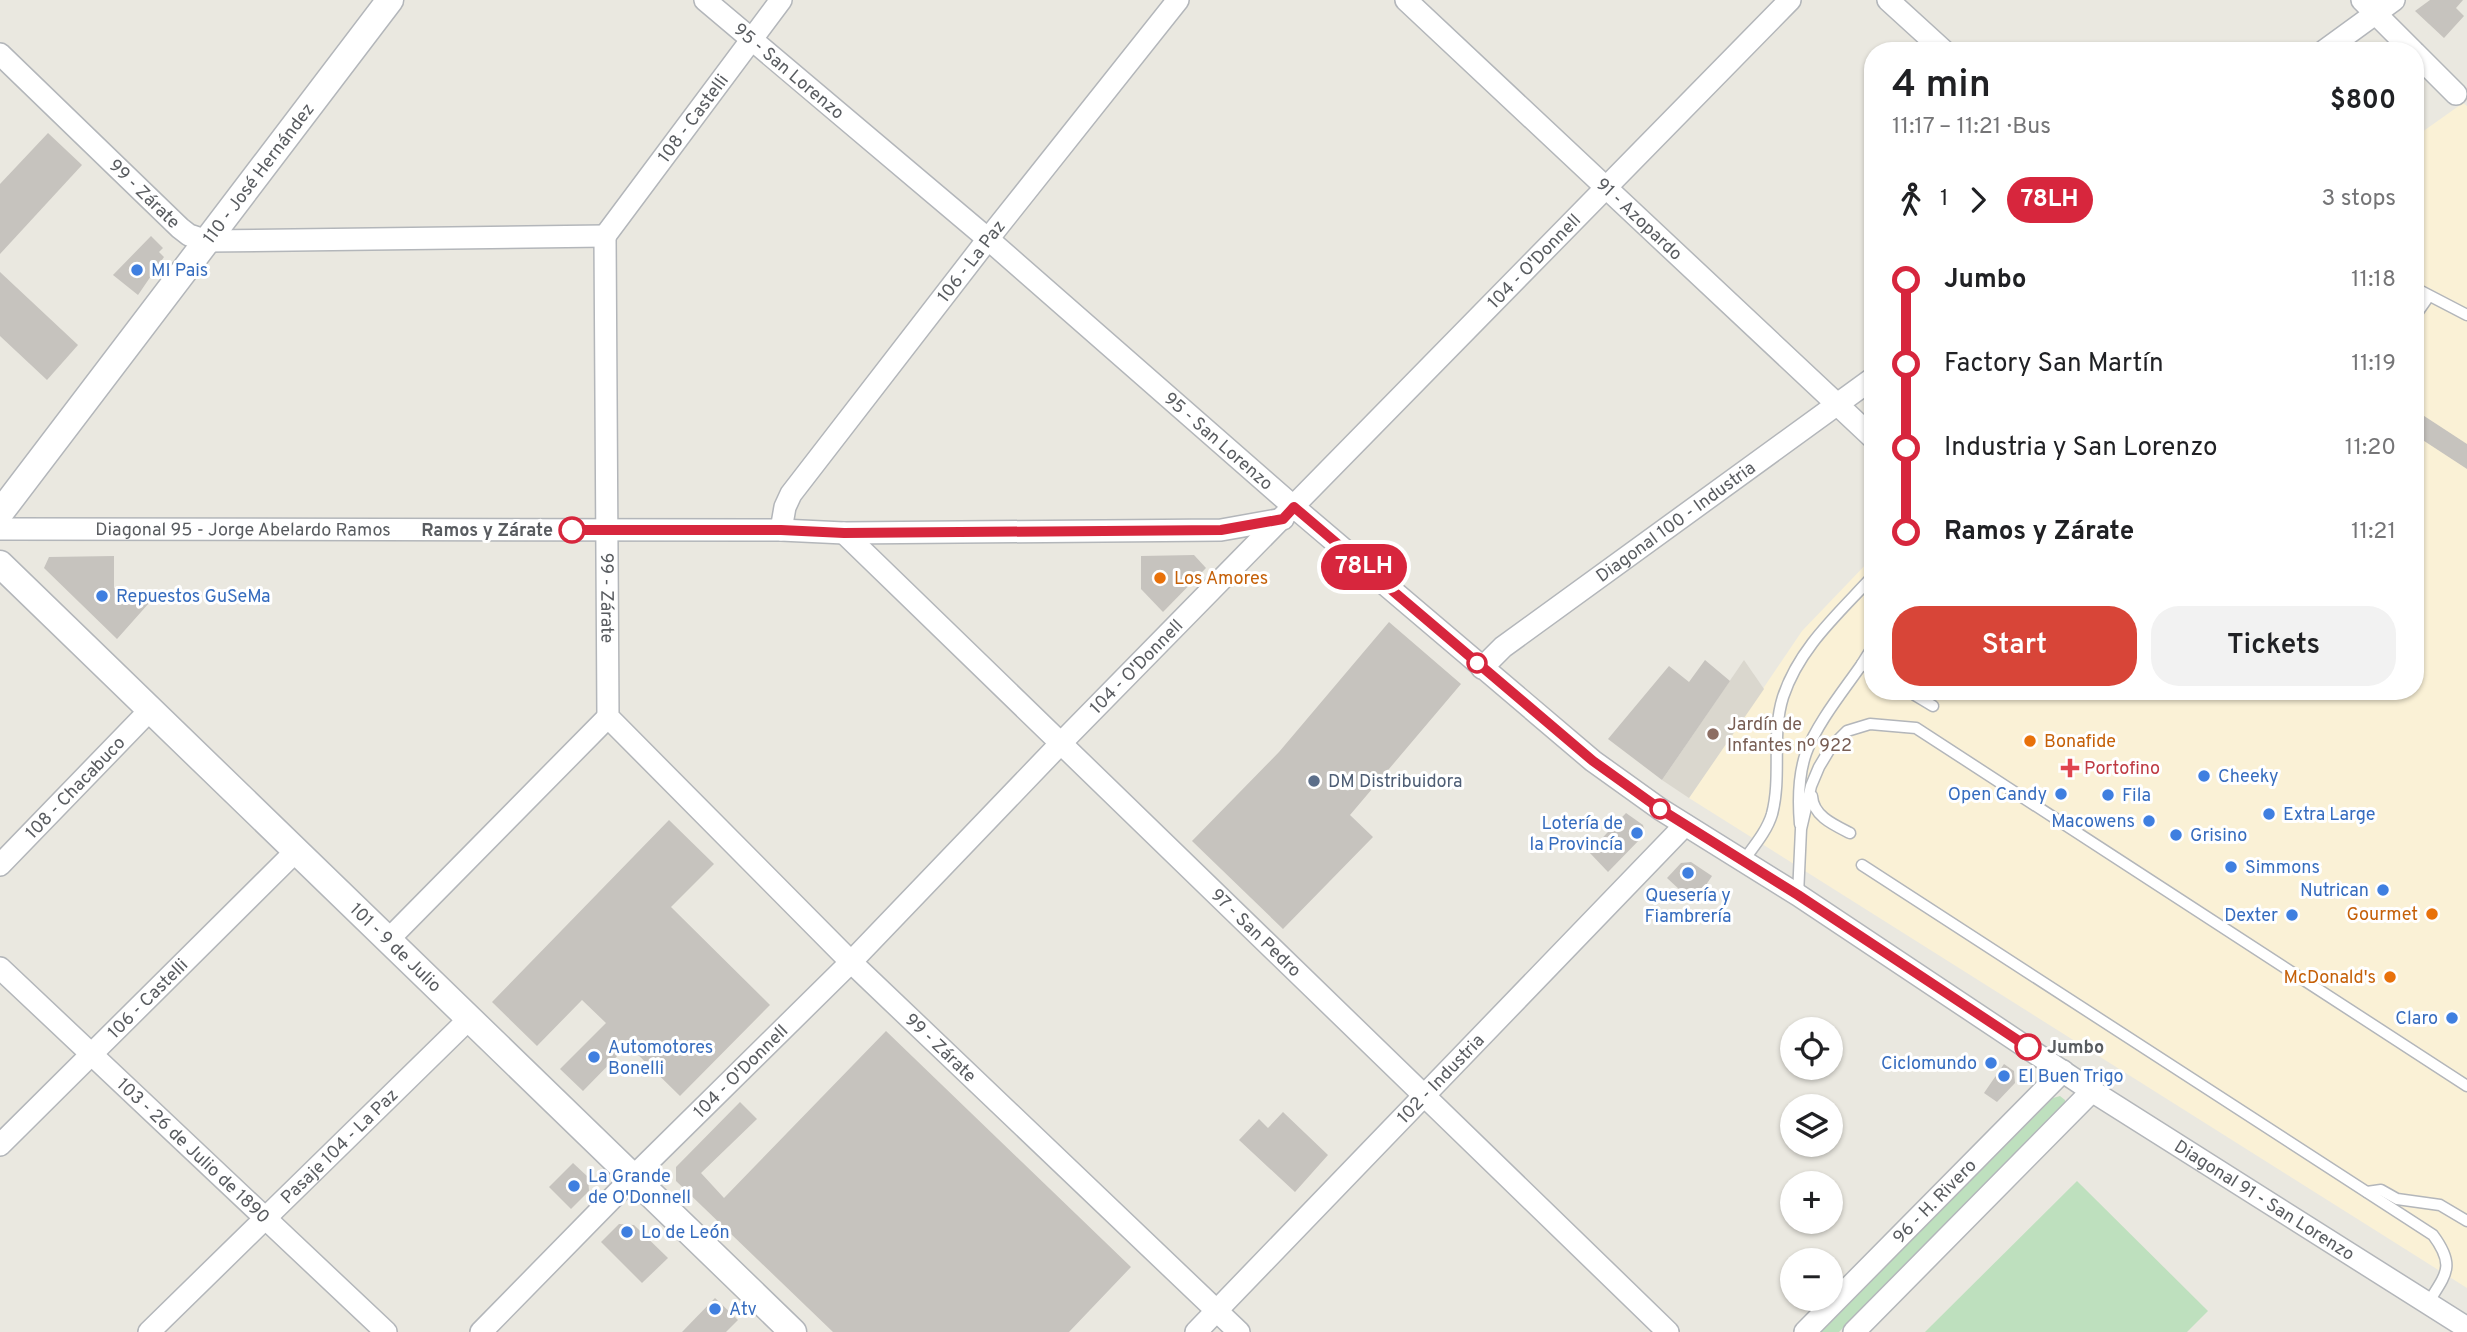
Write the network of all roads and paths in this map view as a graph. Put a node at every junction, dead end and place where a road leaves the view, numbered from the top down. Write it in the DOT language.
graph roads {
  1 [pos="390,0"];
  2 [pos="705,0"];
  3 [pos="781,0"];
  4 [pos="1178,0"];
  5 [pos="1406,0"];
  6 [pos="1790,0"];
  7 [pos="1888,0"];
  8 [pos="2394,0"];
  9 [pos="2369,7"];
  10 [pos="751,38"];
  11 [pos="1934,42"];
  12 [pos="2333,42"];
  13 [pos="2404,42"];
  14 [pos="0,54"];
  15 [pos="2424,62"];
  16 [pos="2456,94"];
  17 [pos="1606,186"];
  18 [pos="605,236"];
  19 [pos="988,239"];
  20 [pos="207,241"];
  21 [pos="2424,294"];
  22 [pos="2428,296"];
  23 [pos="2424,302"];
  24 [pos="2467,316"];
  25 [pos="1864,385"];
  26 [pos="1837,405"];
  27 [pos="1864,430"];
  28 [pos="0,513"];
  29 [pos="1289,513"];
  30 [pos="0,529"];
  31 [pos="605,530"];
  32 [pos="781,530"];
  33 [pos="844,533"];
  34 [pos="0,564"];
  35 [pos="1864,586"];
  36 [pos="1864,661"];
  37 [pos="1862,664"];
  38 [pos="1482,667"];
  39 [pos="1923,700"];
  40 [pos="1933,706"];
  41 [pos="150,709"];
  42 [pos="608,717"];
  43 [pos="1062,742"];
  44 [pos="1811,786"];
  45 [pos="1685,825"];
  46 [pos="1801,829"];
  47 [pos="1850,833"];
  48 [pos="296,851"];
  49 [pos="1744,860"];
  50 [pos="0,865"];
  51 [pos="1862,865"];
  52 [pos="1798,895"];
  53 [pos="389,939"];
  54 [pos="851,962"];
  55 [pos="0,968"];
  56 [pos="470,1018"];
  57 [pos="93,1054"];
  58 [pos="2063,1071"];
  59 [pos="2467,1086"];
  60 [pos="2092,1091"];
  61 [pos="1425,1095"];
  62 [pos="0,1145"];
  63 [pos="634,1177"];
  64 [pos="2367,1192"];
  65 [pos="265,1218"];
  66 [pos="2467,1221"];
  67 [pos="2428,1303"];
  68 [pos="1216,1310"];
  69 [pos="2466,1325"];
  70 [pos="149,1332"];
  71 [pos="386,1332"];
  72 [pos="481,1332"];
  73 [pos="793,1332"];
  74 [pos="1195,1332"];
  75 [pos="1239,1332"];
  76 [pos="1668,1332"];
  77 [pos="1805,1332"];
  78 [pos="1854,1332"];
  1 -- 20 [label="street, 110 - José Hernández"];
  2 -- 10 [label="street, 95 - San Lorenzo"];
  3 -- 10 [label="street, 108 - Castelli"];
  4 -- 19 [label="street, 106 - La Paz"];
  5 -- 17 [label="street, 91 - Azopardo"];
  6 -- 17 [label="street, 104 - O'Donnell"];
  7 -- 11 [label="street"];
  8 -- 9 [label="street"];
  9 -- 12 [label="street"];
  9 -- 13 [label="street"];
  10 -- 18 [label="street, 108 - Castelli"];
  10 -- 19 [label="street, 95 - San Lorenzo"];
  14 -- 20 [label="street, 99 - Zárate"];
  15 -- 16 [label="street"];
  17 -- 26 [label="street, 91 - Azopardo"];
  17 -- 29 [label="street, 104 - O'Donnell"];
  18 -- 20 [label="street, 99 - Zárate"];
  18 -- 31 [label="street, 99 - Zárate"];
  19 -- 29 [label="street, 95 - San Lorenzo"];
  19 -- 32 [label="street, 106 - La Paz"];
  20 -- 28 [label="street, 110 - José Hernández"];
  21 -- 22 [label="lane"];
  22 -- 23 [label="lane"];
  22 -- 24 [label="lane"];
  25 -- 26 [label="street, Diagonal 100 - Industria"];
  26 -- 27 [label="street, 91 - Azopardo"];
  26 -- 38 [label="street, Diagonal 100 - Industria"];
  29 -- 33 [label="street, Diagonal 95 - Jorge Abelardo Ramos"];
  29 -- 38 [label="street, 95 - San Lorenzo"];
  29 -- 43 [label="street, 104 - O'Donnell"];
  30 -- 31 [label="street, Diagonal 95 - Jorge Abelardo Ramos"];
  31 -- 32 [label="street, Diagonal 95 - Jorge Abelardo Ramos"];
  31 -- 42 [label="street, 99 - Zárate"];
  32 -- 33 [label="street, Diagonal 95 - Jorge Abelardo Ramos"];
  33 -- 43 [label="street, 97 - San Pedro"];
  34 -- 41 [label="street, 101 - 9 de Julio"];
  35 -- 49 [label="lane"];
  36 -- 37 [label="lane"];
  37 -- 46 [label="lane"];
  38 -- 45 [label="street, 95 - San Lorenzo"];
  39 -- 40 [label="lane"];
  41 -- 48 [label="street, 101 - 9 de Julio"];
  41 -- 50 [label="street, 108 - Chacabuco"];
  42 -- 53 [label="street"];
  42 -- 54 [label="street, 99 - Zárate"];
  43 -- 54 [label="street, 104 - O'Donnell"];
  43 -- 61 [label="street, 97 - San Pedro"];
  44 -- 46 [label="lane"];
  44 -- 47 [label="lane"];
  44 -- 59 [label="lane"];
  45 -- 49 [label="street, 95 - San Lorenzo"];
  45 -- 61 [label="street, 102 - Industria"];
  46 -- 52 [label="lane"];
  48 -- 53 [label="street, 101 - 9 de Julio"];
  48 -- 57 [label="street, 106 - Castelli"];
  49 -- 52 [label="street, 95 - San Lorenzo"];
  51 -- 64 [label="lane"];
  52 -- 58 [label="street, 95 - San Lorenzo"];
  53 -- 56 [label="street, 101 - 9 de Julio"];
  54 -- 63 [label="street, 104 - O'Donnell"];
  54 -- 68 [label="street, 99 - Zárate"];
  55 -- 57 [label="street, 103 - 26 de Julio de 1890"];
  56 -- 63 [label="street, 101 - 9 de Julio"];
  56 -- 65 [label="street, Pasaje 104 - La Paz"];
  57 -- 62 [label="street, 106 - Castelli"];
  57 -- 65 [label="street, 103 - 26 de Julio de 1890"];
  58 -- 60 [label="street, Diagonal 91 - San Lorenzo"];
  58 -- 77 [label="street, 96 - H. Rivero"];
  60 -- 67 [label="street, Diagonal 91 - San Lorenzo"];
  60 -- 78 [label="street, 96 - H. Rivero"];
  61 -- 68 [label="street, 102 - Industria"];
  61 -- 76 [label="street, 97 - San Pedro"];
  63 -- 72 [label="street, 104 - O'Donnell"];
  63 -- 73 [label="street, 101 - 9 de Julio"];
  64 -- 66 [label="lane"];
  64 -- 67 [label="lane"];
  65 -- 70 [label="street, Pasaje 104 - La Paz"];
  65 -- 71 [label="street, 103 - 26 de Julio de 1890"];
  67 -- 69 [label="street, Diagonal 91 - San Lorenzo"];
  68 -- 74 [label="street, 102 - Industria"];
  68 -- 75 [label="street, 99 - Zárate"];
}
